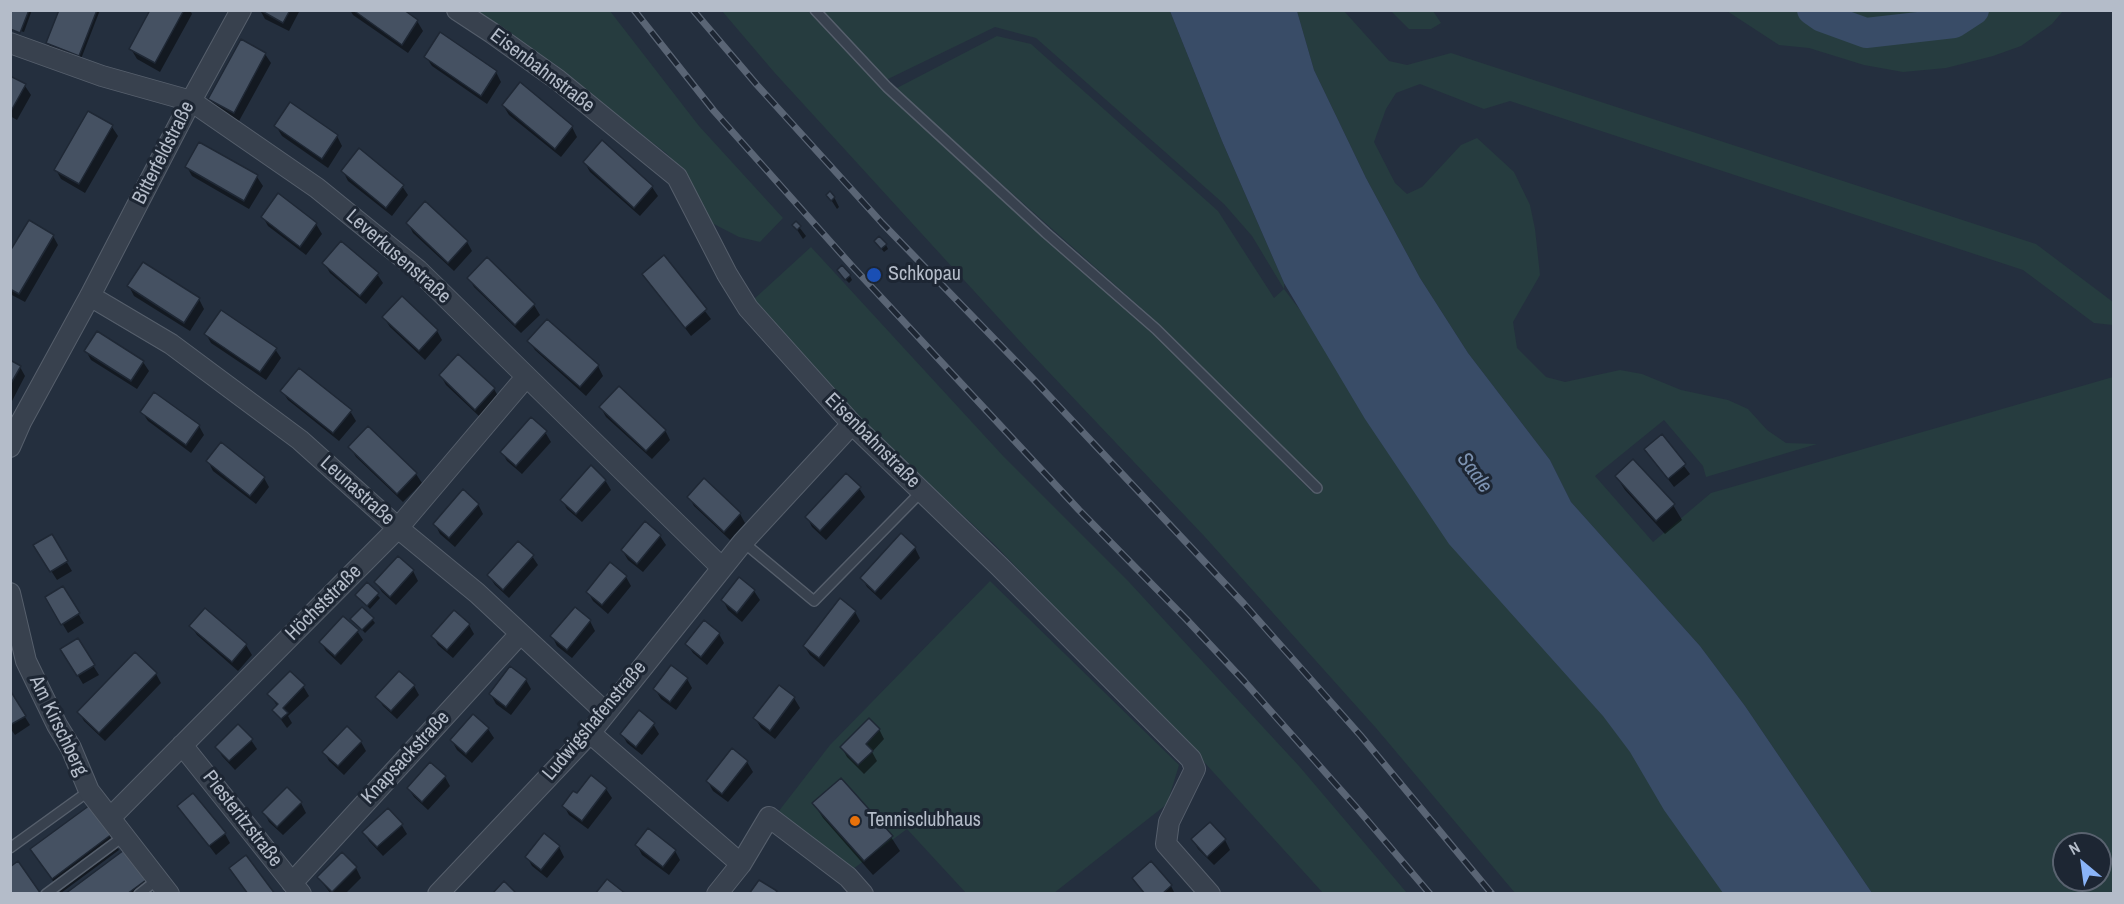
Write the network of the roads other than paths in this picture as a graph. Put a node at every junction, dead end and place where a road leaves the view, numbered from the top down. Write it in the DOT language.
graph roads {
  1 [pos="241,10"];
  2 [pos="457,10"];
  3 [pos="815,10"];
  4 [pos="10,43"];
  5 [pos="190,101"];
  6 [pos="90,296"];
  7 [pos="526,376"];
  8 [pos="852,424"];
  9 [pos="10,447"];
  10 [pos="1317,488"];
  11 [pos="921,491"];
  12 [pos="398,528"];
  13 [pos="742,542"];
  14 [pos="721,567"];
  15 [pos="10,593"];
  16 [pos="520,634"];
  17 [pos="605,712"];
  18 [pos="590,733"];
  19 [pos="183,745"];
  20 [pos="89,791"];
  21 [pos="110,818"];
  22 [pos="124,836"];
  23 [pos="10,848"];
  24 [pos="741,864"];
  25 [pos="163,886"];
  26 [pos="296,888"];
  27 [pos="46,894"];
  28 [pos="139,894"];
  29 [pos="438,894"];
  30 [pos="717,894"];
  31 [pos="863,894"];
  32 [pos="1210,894"];
  1 -- 5 [label="street, Bitterfeldstraße"];
  2 -- 8 [label="street, Eisenbahnstraße"];
  3 -- 10 [label="lane"];
  4 -- 5 [label="street, Leverkusenstraße"];
  5 -- 6 [label="street, Bitterfeldstraße"];
  5 -- 7 [label="street, Leverkusenstraße"];
  6 -- 9 [label="street"];
  6 -- 12 [label="street, Leunastraße"];
  7 -- 12 [label="street, Höchststraße"];
  7 -- 14 [label="street, Leverkusenstraße"];
  8 -- 11 [label="street, Eisenbahnstraße"];
  8 -- 13 [label="street, Ludwigshafenstraße"];
  11 -- 13 [label="lane"];
  11 -- 32 [label="street, Eisenbahnstraße"];
  12 -- 16 [label="street, Leunastraße"];
  12 -- 19 [label="street, Höchststraße"];
  13 -- 14 [label="street, Ludwigshafenstraße"];
  14 -- 17 [label="street, Ludwigshafenstraße"];
  15 -- 20 [label="street, Am Kirschberg"];
  16 -- 17 [label="street, Leunastraße"];
  16 -- 26 [label="street, Knapsackstraße"];
  17 -- 18 [label="street, Ludwigshafenstraße"];
  18 -- 24 [label="street"];
  18 -- 29 [label="street, Ludwigshafenstraße"];
  19 -- 21 [label="street, Höchststraße"];
  19 -- 26 [label="street, Piesteritzstraße"];
  20 -- 21 [label="street, Am Kirschberg"];
  20 -- 23 [label="lane"];
  21 -- 22 [label="street, Am Kirschberg"];
  22 -- 25 [label="street, Am Kirschberg"];
  22 -- 27 [label="lane"];
  24 -- 30 [label="street"];
  24 -- 31 [label="street"];
  25 -- 28 [label="lane"];
}
